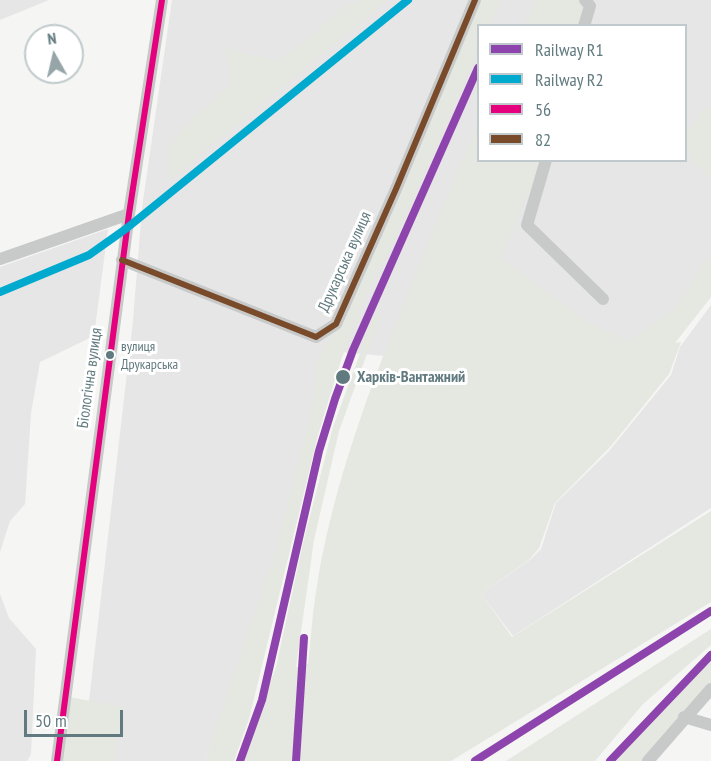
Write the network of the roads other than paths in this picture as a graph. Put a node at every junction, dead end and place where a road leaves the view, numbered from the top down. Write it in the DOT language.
graph roads {
  1 [pos="162,0"];
  2 [pos="475,0"];
  3 [pos="585,0"];
  4 [pos="585,24"];
  5 [pos="545,162"];
  6 [pos="129,214"];
  7 [pos="0,259"];
  8 [pos="122,260"];
  9 [pos="603,299"];
  10 [pos="711,689"];
  11 [pos="684,717"];
  12 [pos="711,725"];
  13 [pos="57,761"];
  14 [pos="648,761"];
  1 -- 6 [label="street, Біологічна вулиця"];
  2 -- 8 [label="street, Друкарська вулиця"];
  3 -- 4 [label="street"];
  5 -- 9 [label="street"];
  6 -- 7 [label="street"];
  6 -- 8 [label="street, Біологічна вулиця"];
  8 -- 13 [label="street, Біологічна вулиця"];
  10 -- 11 [label="street"];
  11 -- 12 [label="street"];
  11 -- 14 [label="street"];
}
